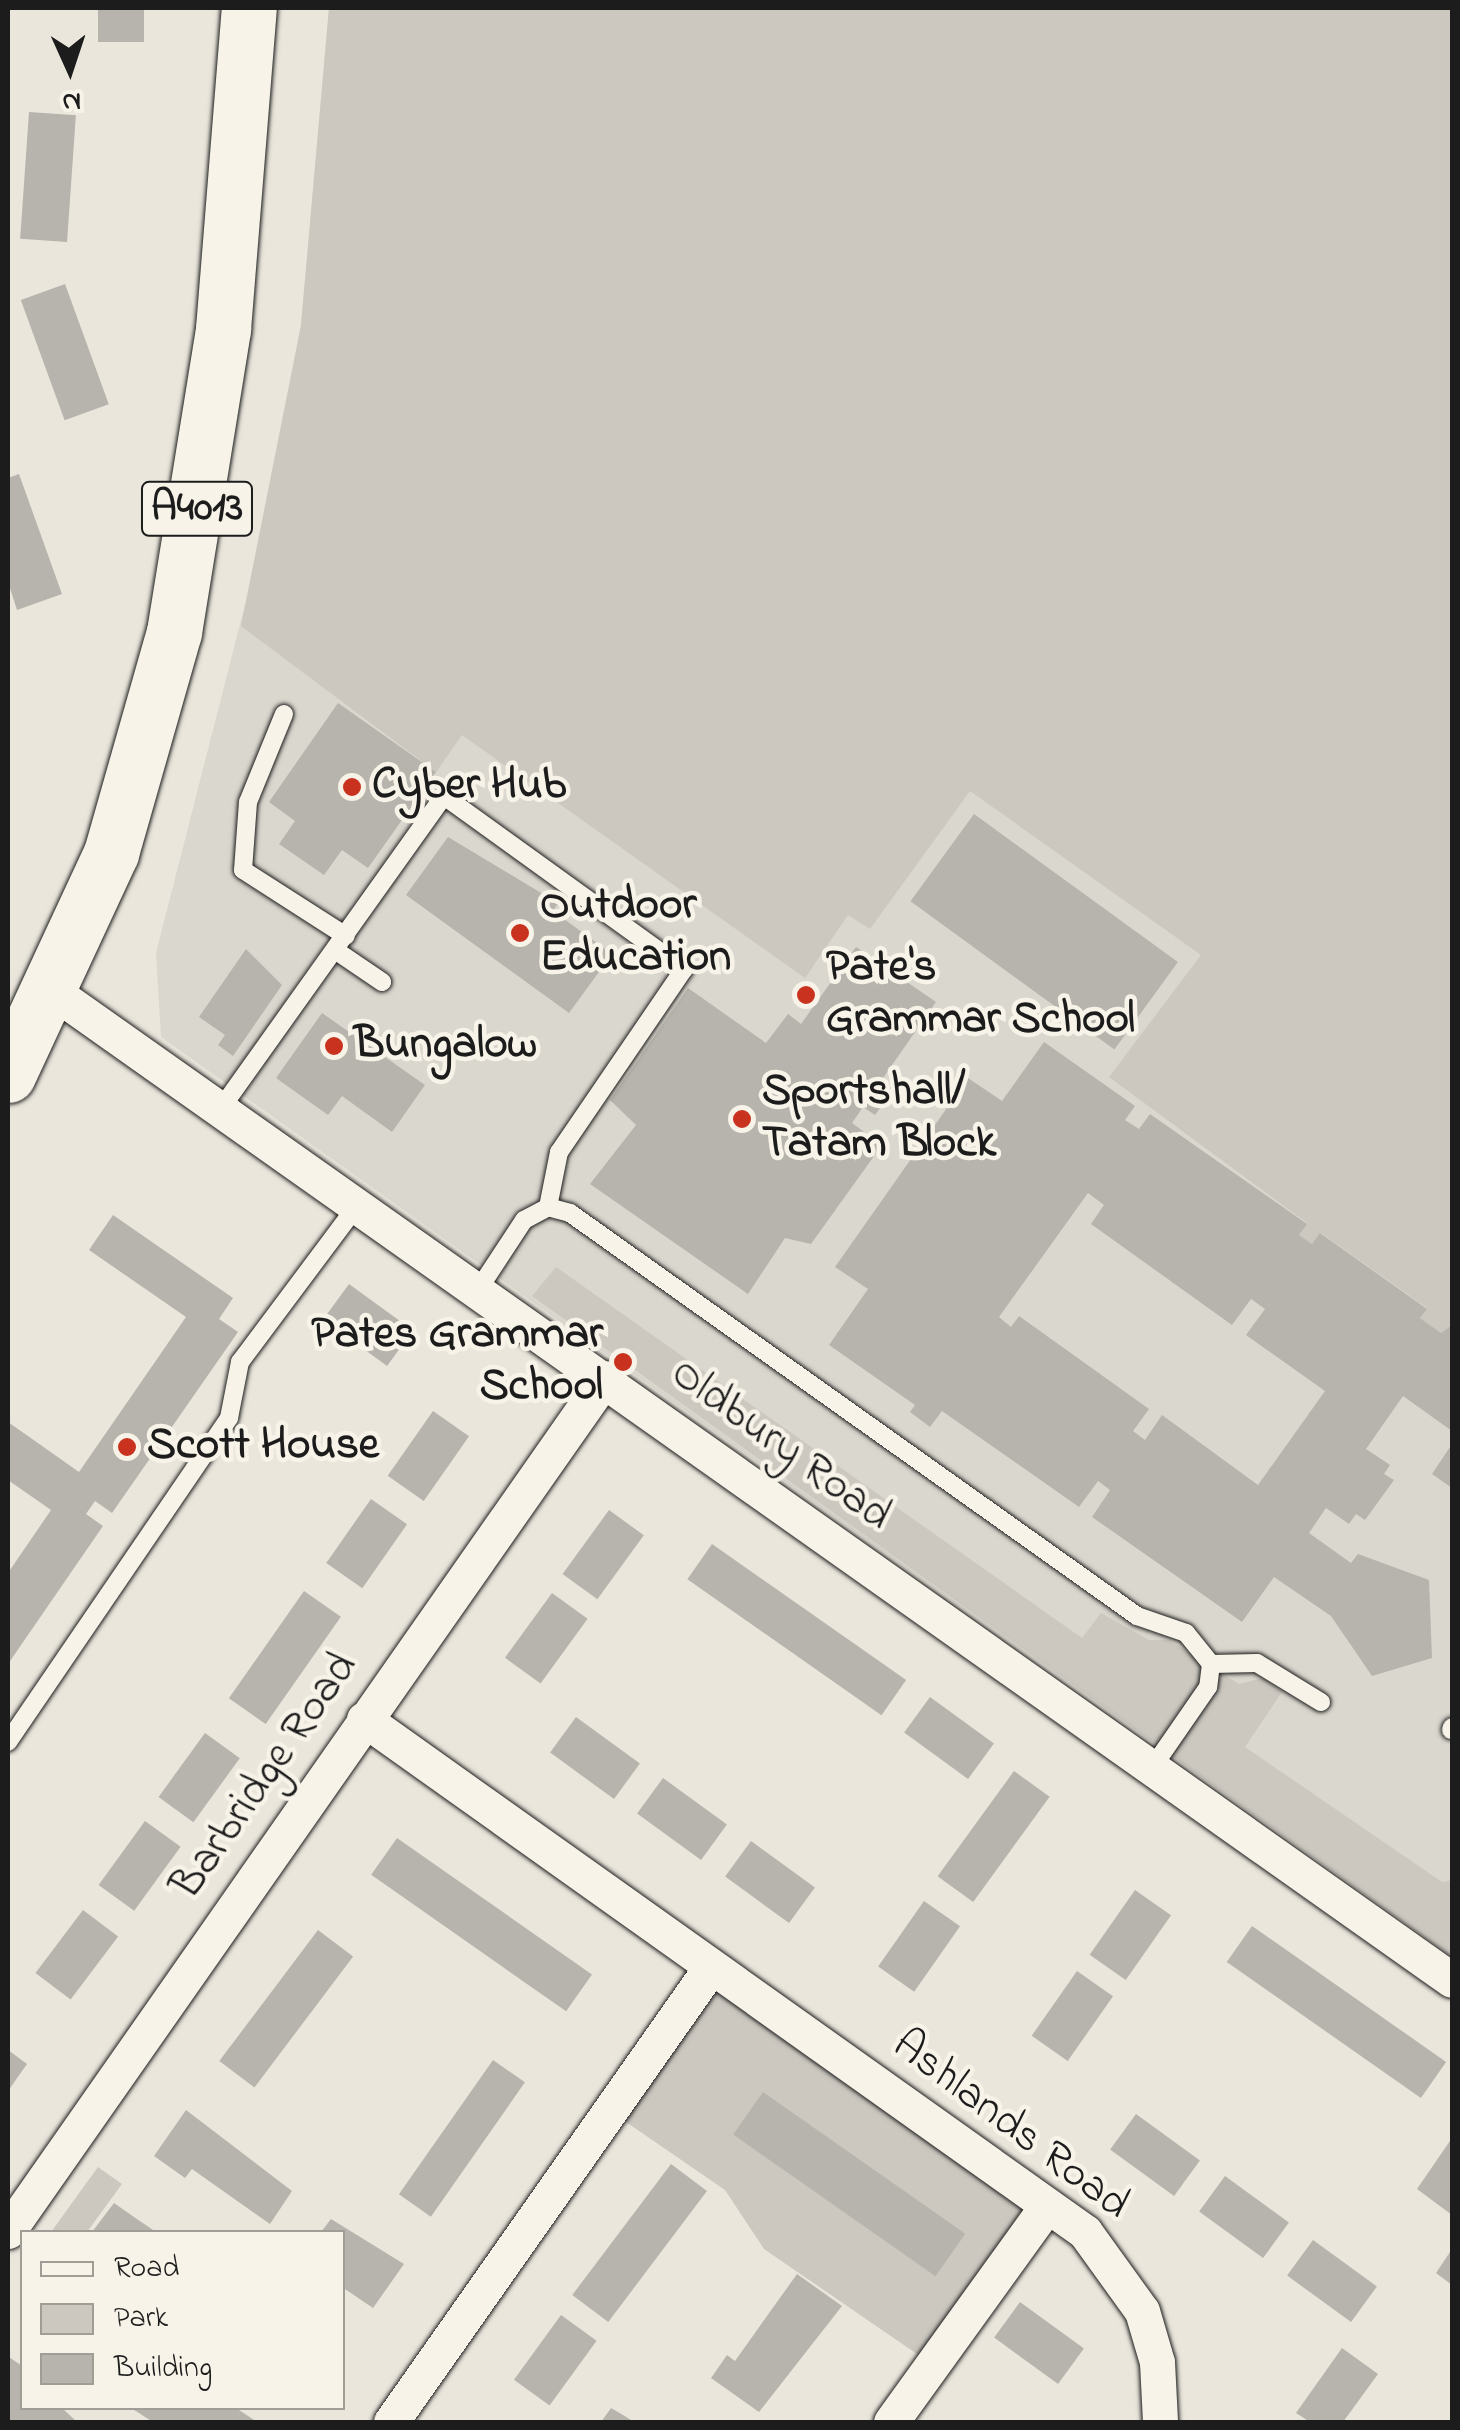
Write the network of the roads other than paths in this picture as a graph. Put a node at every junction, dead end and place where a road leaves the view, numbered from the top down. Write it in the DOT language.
graph roads {
  1 [pos="250,8"];
  2 [pos="284,714"];
  3 [pos="340,943"];
  4 [pos="382,982"];
  5 [pos="51,990"];
  6 [pos="8,1075"];
  7 [pos="222,1107"];
  8 [pos="358,1202"];
  9 [pos="548,1207"];
  10 [pos="480,1287"];
  11 [pos="605,1378"];
  12 [pos="1211,1664"];
  13 [pos="1321,1702"];
  14 [pos="364,1720"];
  15 [pos="8,1742"];
  16 [pos="1150,1771"];
  17 [pos="711,1967"];
  18 [pos="1452,1980"];
  19 [pos="1047,2206"];
  20 [pos="11,2218"];
  21 [pos="391,2422"];
  22 [pos="891,2422"];
  23 [pos="1160,2422"];
  1 -- 5 [label="main road, A4013"];
  2 -- 3 [label="lane"];
  3 -- 4 [label="lane"];
  3 -- 7 [label="lane"];
  3 -- 9 [label="lane"];
  5 -- 6 [label="main road, A4013"];
  5 -- 7 [label="street, Oldbury Road"];
  7 -- 8 [label="street, Oldbury Road"];
  8 -- 10 [label="street, Oldbury Road"];
  8 -- 15 [label="lane"];
  9 -- 10 [label="lane"];
  9 -- 12 [label="lane"];
  10 -- 11 [label="street, Oldbury Road"];
  11 -- 14 [label="street, Barbridge Road"];
  11 -- 16 [label="street, Oldbury Road"];
  12 -- 13 [label="lane"];
  12 -- 16 [label="lane"];
  14 -- 17 [label="street, Ashlands Road"];
  14 -- 20 [label="street, Barbridge Road"];
  16 -- 18 [label="street, Oldbury Road"];
  17 -- 19 [label="street, Ashlands Road"];
  17 -- 21 [label="street"];
  19 -- 22 [label="street"];
  19 -- 23 [label="street, Ashlands Road"];
}
